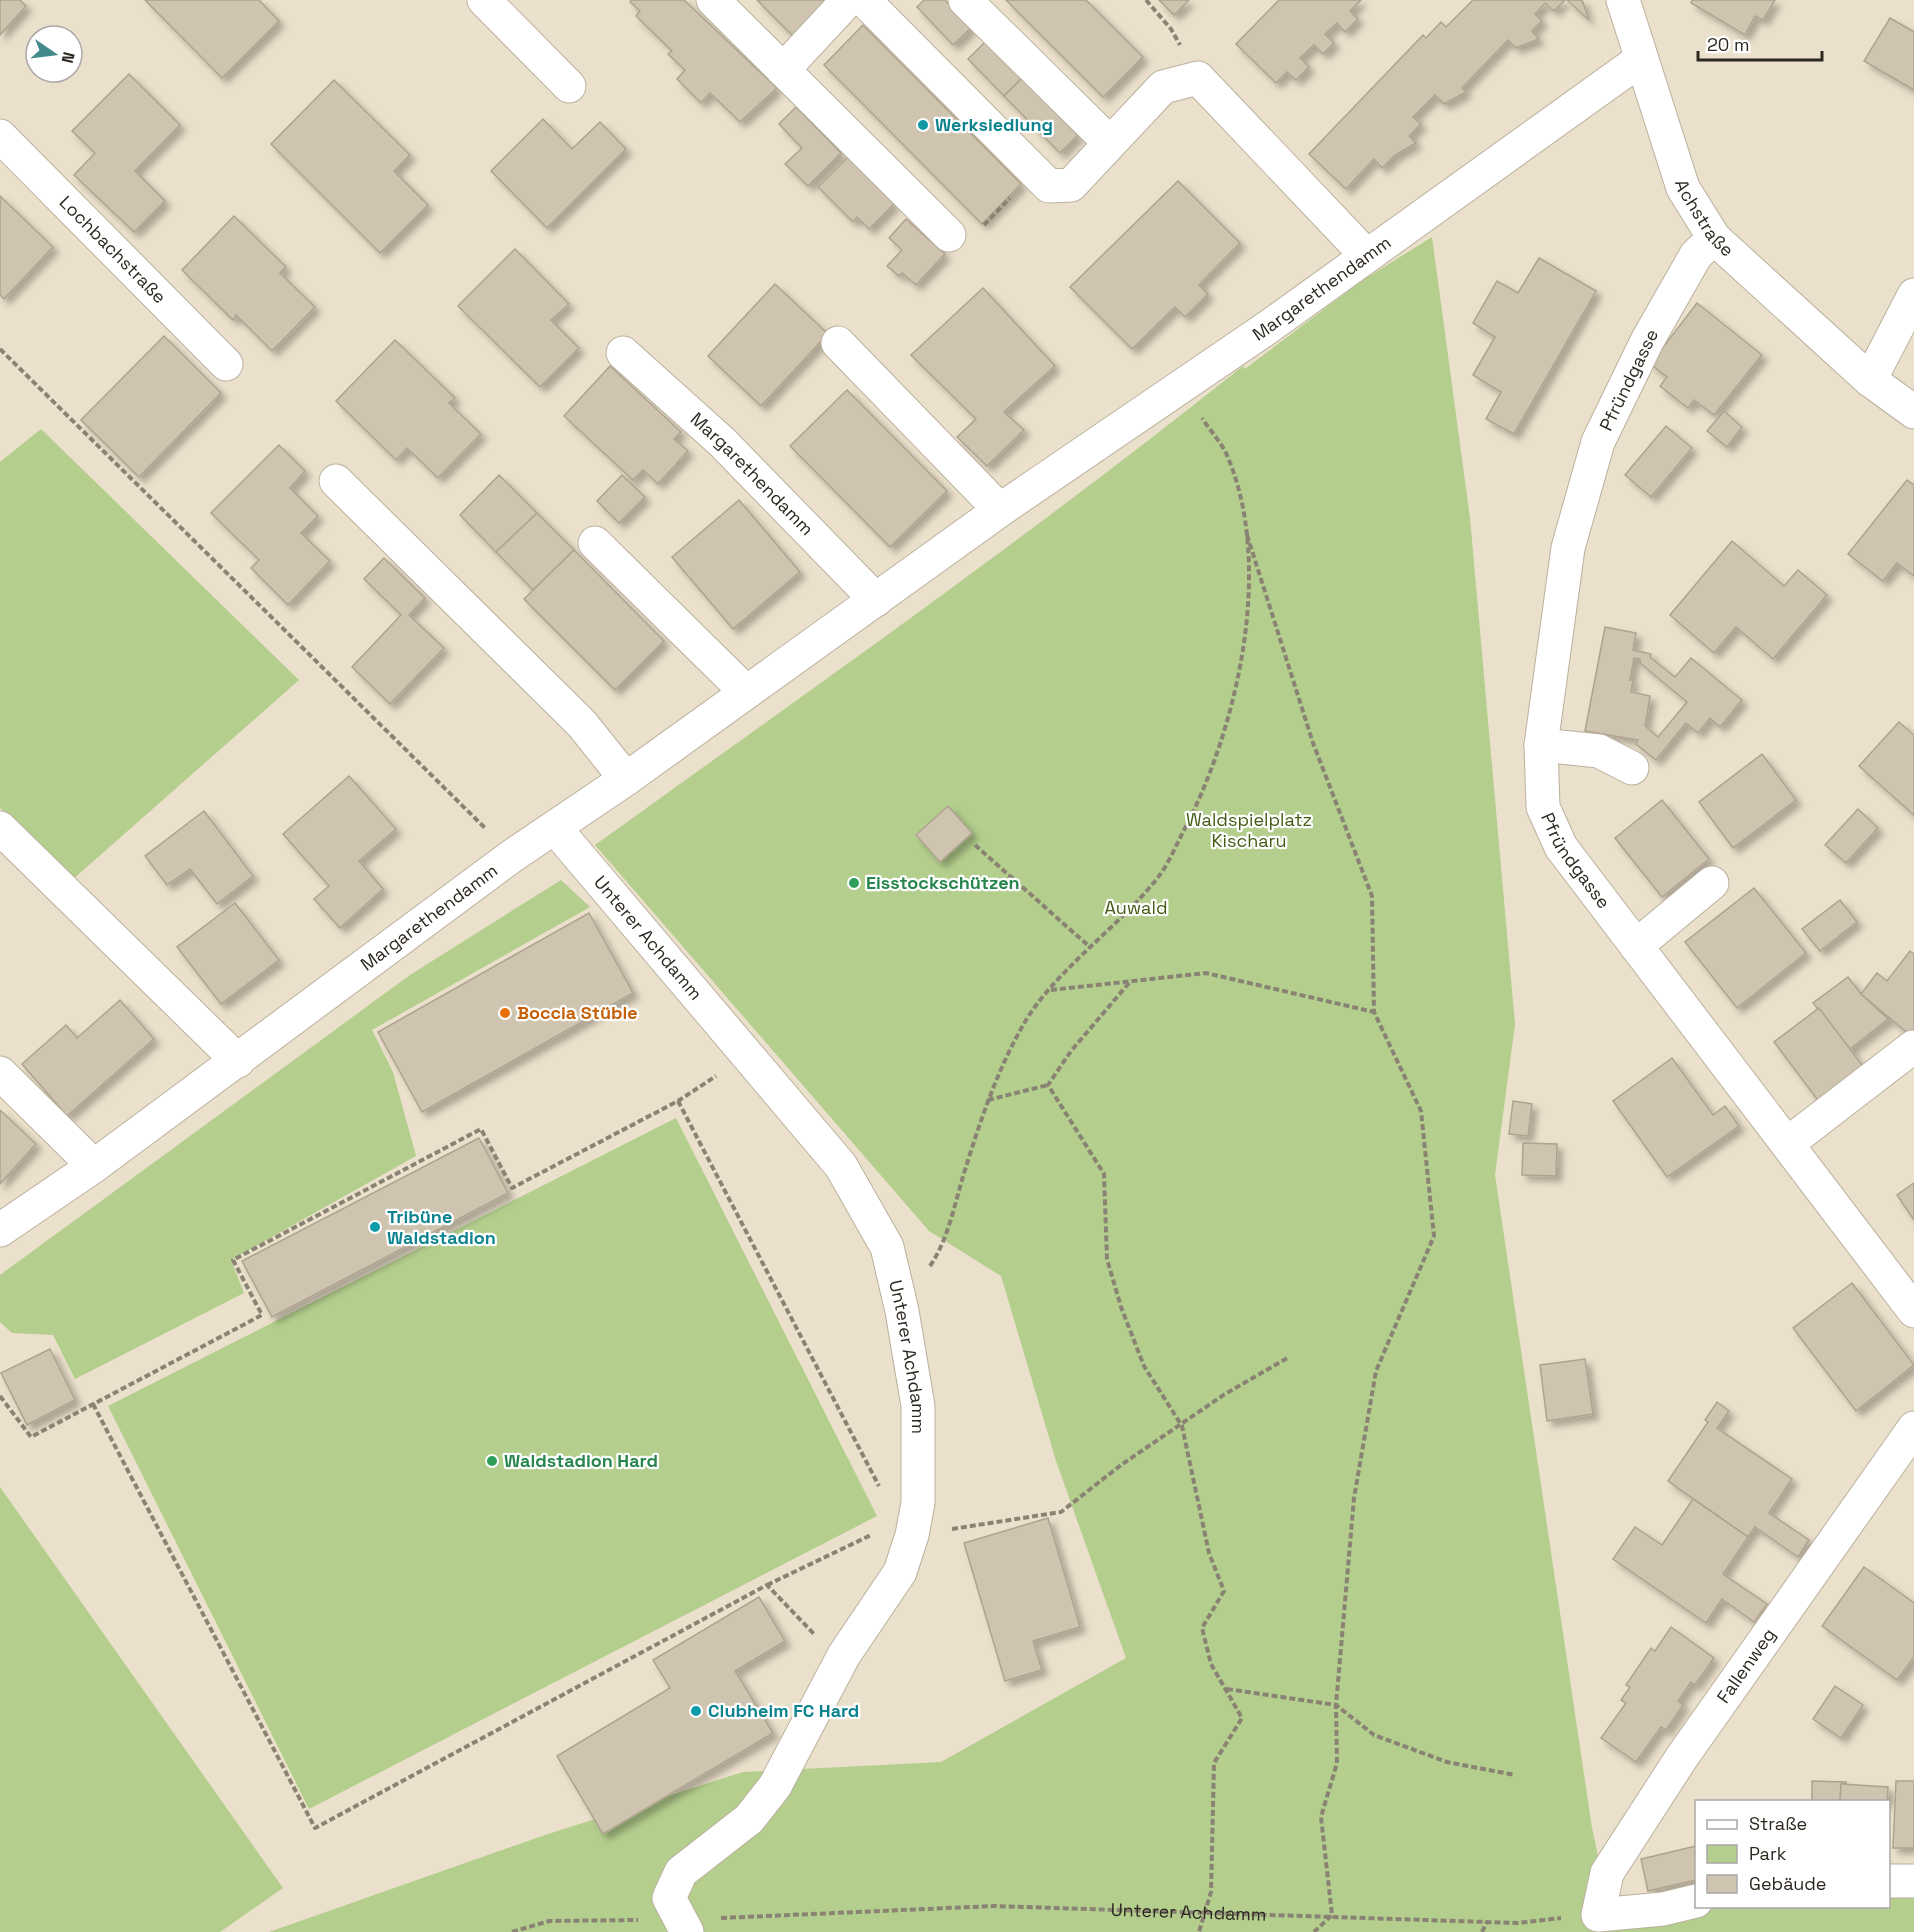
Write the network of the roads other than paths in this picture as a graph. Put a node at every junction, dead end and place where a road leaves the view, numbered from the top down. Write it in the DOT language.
graph roads {
  1 [pos="484,0"];
  2 [pos="713,0"];
  3 [pos="848,0"];
  4 [pos="864,0"];
  5 [pos="965,0"];
  6 [pos="1623,0"];
  7 [pos="1640,60"];
  8 [pos="783,70"];
  9 [pos="569,86"];
  10 [pos="0,136"];
  11 [pos="1110,143"];
  12 [pos="949,235"];
  13 [pos="1714,238"];
  14 [pos="1367,256"];
  15 [pos="1914,295"];
  16 [pos="838,343"];
  17 [pos="624,353"];
  18 [pos="226,364"];
  19 [pos="1870,380"];
  20 [pos="1914,412"];
  21 [pos="336,481"];
  22 [pos="1000,510"];
  23 [pos="595,543"];
  24 [pos="876,600"];
  25 [pos="746,691"];
  26 [pos="1541,745"];
  27 [pos="1632,768"];
  28 [pos="626,779"];
  29 [pos="0,828"];
  30 [pos="555,828"];
  31 [pos="1712,883"];
  32 [pos="1636,946"];
  33 [pos="1912,1047"];
  34 [pos="238,1061"];
  35 [pos="0,1073"];
  36 [pos="1787,1144"];
  37 [pos="94,1167"];
  38 [pos="0,1230"];
  39 [pos="1914,1311"];
  40 [pos="1914,1428"];
  41 [pos="1890,1881"];
  42 [pos="1914,1881"];
  43 [pos="1695,1901"];
  44 [pos="684,1926"];
  1 -- 9 [label="street"];
  2 -- 8 [label="street"];
  3 -- 8 [label="street"];
  4 -- 11 [label="street"];
  5 -- 11 [label="street"];
  6 -- 7 [label="street, Achstraße"];
  7 -- 13 [label="street, Achstraße"];
  7 -- 14 [label="street, Margarethendamm"];
  8 -- 12 [label="street"];
  10 -- 18 [label="street, Lochbachstraße"];
  11 -- 14 [label="street"];
  13 -- 19 [label="street, Achstraße"];
  13 -- 26 [label="street, Pfründgasse"];
  14 -- 22 [label="street, Margarethendamm"];
  15 -- 19 [label="street"];
  16 -- 22 [label="street"];
  17 -- 24 [label="street, Margarethendamm"];
  19 -- 20 [label="street, Achstraße"];
  21 -- 28 [label="street"];
  22 -- 24 [label="street, Margarethendamm"];
  23 -- 25 [label="street"];
  24 -- 25 [label="street, Margarethendamm"];
  25 -- 28 [label="street, Margarethendamm"];
  26 -- 27 [label="street"];
  26 -- 32 [label="street, Pfründgasse"];
  28 -- 30 [label="street, Margarethendamm"];
  29 -- 34 [label="street"];
  30 -- 34 [label="street, Margarethendamm"];
  30 -- 44 [label="street, Unterer Achdamm"];
  31 -- 32 [label="street"];
  32 -- 36 [label="street, Pfründgasse"];
  33 -- 36 [label="street"];
  34 -- 37 [label="street, Margarethendamm"];
  35 -- 37 [label="street"];
  36 -- 39 [label="street, Pfründgasse"];
  37 -- 38 [label="street, Margarethendamm"];
  40 -- 43 [label="street, Fallenweg"];
  41 -- 42 [label="street"];
}
